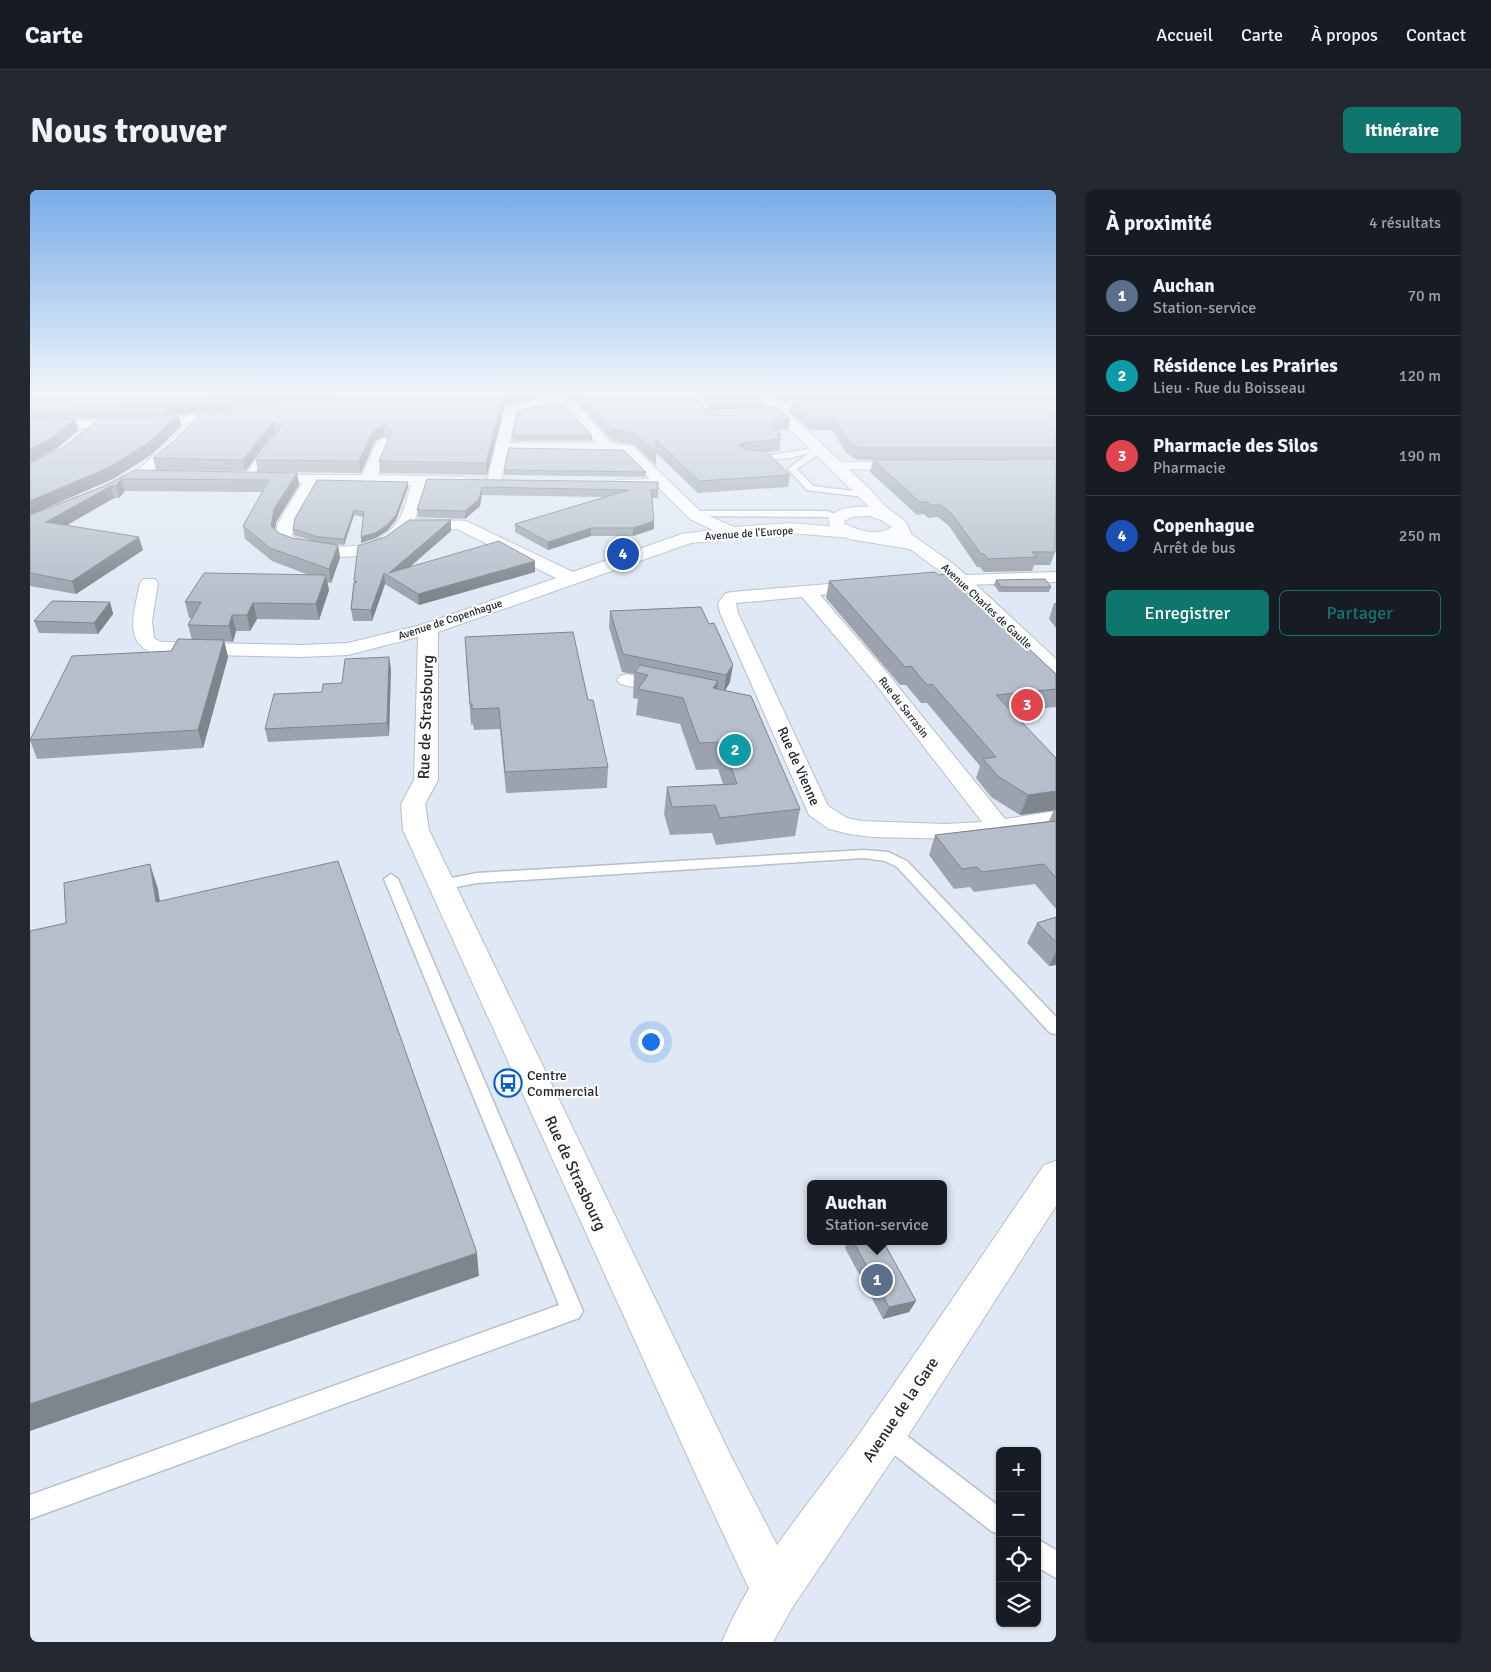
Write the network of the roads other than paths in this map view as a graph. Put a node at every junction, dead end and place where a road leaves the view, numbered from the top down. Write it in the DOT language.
graph roads {
  1 [pos="157,461"];
  2 [pos="257,461"];
  3 [pos="376,461"];
  4 [pos="499,461"];
  5 [pos="639,461"];
  6 [pos="803,461"];
  7 [pos="831,461"];
  8 [pos="837,466"];
  9 [pos="921,466"];
  10 [pos="138,476"];
  11 [pos="158,476"];
  12 [pos="242,478"];
  13 [pos="312,479"];
  14 [pos="367,480"];
  15 [pos="420,481"];
  16 [pos="494,481"];
  17 [pos="513,482"];
  18 [pos="606,483"];
  19 [pos="662,484"];
  20 [pos="99,495"];
  21 [pos="871,499"];
  22 [pos="695,515"];
  23 [pos="842,516"];
  24 [pos="894,522"];
  25 [pos="405,524"];
  26 [pos="810,529"];
  27 [pos="731,532"];
  28 [pos="851,533"];
  29 [pos="874,537"];
  30 [pos="688,538"];
  31 [pos="915,545"];
  32 [pos="1056,577"];
  33 [pos="570,578"];
  34 [pos="960,579"];
  35 [pos="914,582"];
  36 [pos="149,583"];
  37 [pos="885,585"];
  38 [pos="807,591"];
  39 [pos="428,629"];
  40 [pos="1056,670"];
  41 [pos="627,680"];
  42 [pos="685,693"];
  43 [pos="751,707"];
  44 [pos="774,712"];
  45 [pos="1056,819"];
  46 [pos="998,826"];
  47 [pos="391,880"];
  48 [pos="441,885"];
  49 [pos="1056,1028"];
  50 [pos="1056,1176"];
  51 [pos="885,1433"];
  52 [pos="30,1507"];
  53 [pos="996,1519"];
  54 [pos="1041,1553"];
  55 [pos="1056,1565"];
  56 [pos="775,1591"];
  57 [pos="746,1642"];
  1 -- 10 [label="street"];
  2 -- 12 [label="lane"];
  3 -- 14 [label="street"];
  4 -- 16 [label="street"];
  5 -- 19 [label="street"];
  6 -- 21 [label="lane"];
  7 -- 8 [label="street, Avenue Charles de Gaulle"];
  8 -- 9 [label="street"];
  8 -- 21 [label="street, Avenue Charles de Gaulle"];
  10 -- 11 [label="street"];
  10 -- 20 [label="street"];
  12 -- 13 [label="street"];
  13 -- 14 [label="street"];
  13 -- 25 [label="street"];
  14 -- 15 [label="street"];
  15 -- 16 [label="street"];
  15 -- 25 [label="street"];
  16 -- 17 [label="street"];
  18 -- 19 [label="street"];
  19 -- 22 [label="street"];
  21 -- 23 [label="street"];
  21 -- 24 [label="street, Avenue Charles de Gaulle"];
  22 -- 23 [label="lane"];
  22 -- 27 [label="street"];
  22 -- 30 [label="street"];
  23 -- 24 [label="street"];
  23 -- 26 [label="street, Avenue de l'Europe"];
  23 -- 28 [label="street"];
  24 -- 29 [label="street"];
  24 -- 31 [label="street, Avenue Charles de Gaulle"];
  25 -- 33 [label="street"];
  26 -- 27 [label="street, Avenue de l'Europe"];
  26 -- 28 [label="street, Avenue de l'Europe"];
  27 -- 30 [label="street, Avenue de l'Europe"];
  28 -- 29 [label="street, Avenue de l'Europe"];
  29 -- 31 [label="street, Avenue Charles de Gaulle"];
  30 -- 33 [label="street, Avenue de Copenhague"];
  31 -- 34 [label="street, Avenue Charles de Gaulle"];
  32 -- 34 [label="street"];
  33 -- 39 [label="street, Avenue de Copenhague"];
  34 -- 35 [label="street"];
  34 -- 40 [label="street, Avenue Charles de Gaulle"];
  36 -- 39 [label="street, Avenue de Copenhague"];
  37 -- 38 [label="street"];
  38 -- 44 [label="street, Rue de Vienne"];
  38 -- 46 [label="street, Rue du Sarrasin"];
  39 -- 48 [label="street, Rue de Strasbourg"];
  41 -- 42 [label="street"];
  43 -- 44 [label="street"];
  44 -- 46 [label="street, Rue de Vienne"];
  45 -- 46 [label="street, Rue de Vienne"];
  47 -- 52 [label="lane"];
  48 -- 49 [label="lane"];
  48 -- 56 [label="street, Rue de Strasbourg"];
  50 -- 51 [label="street, Avenue de la Gare"];
  51 -- 53 [label="lane"];
  51 -- 56 [label="street, Avenue de la Gare"];
  54 -- 55 [label="lane"];
  56 -- 57 [label="street, Avenue de la Gare"];
}
